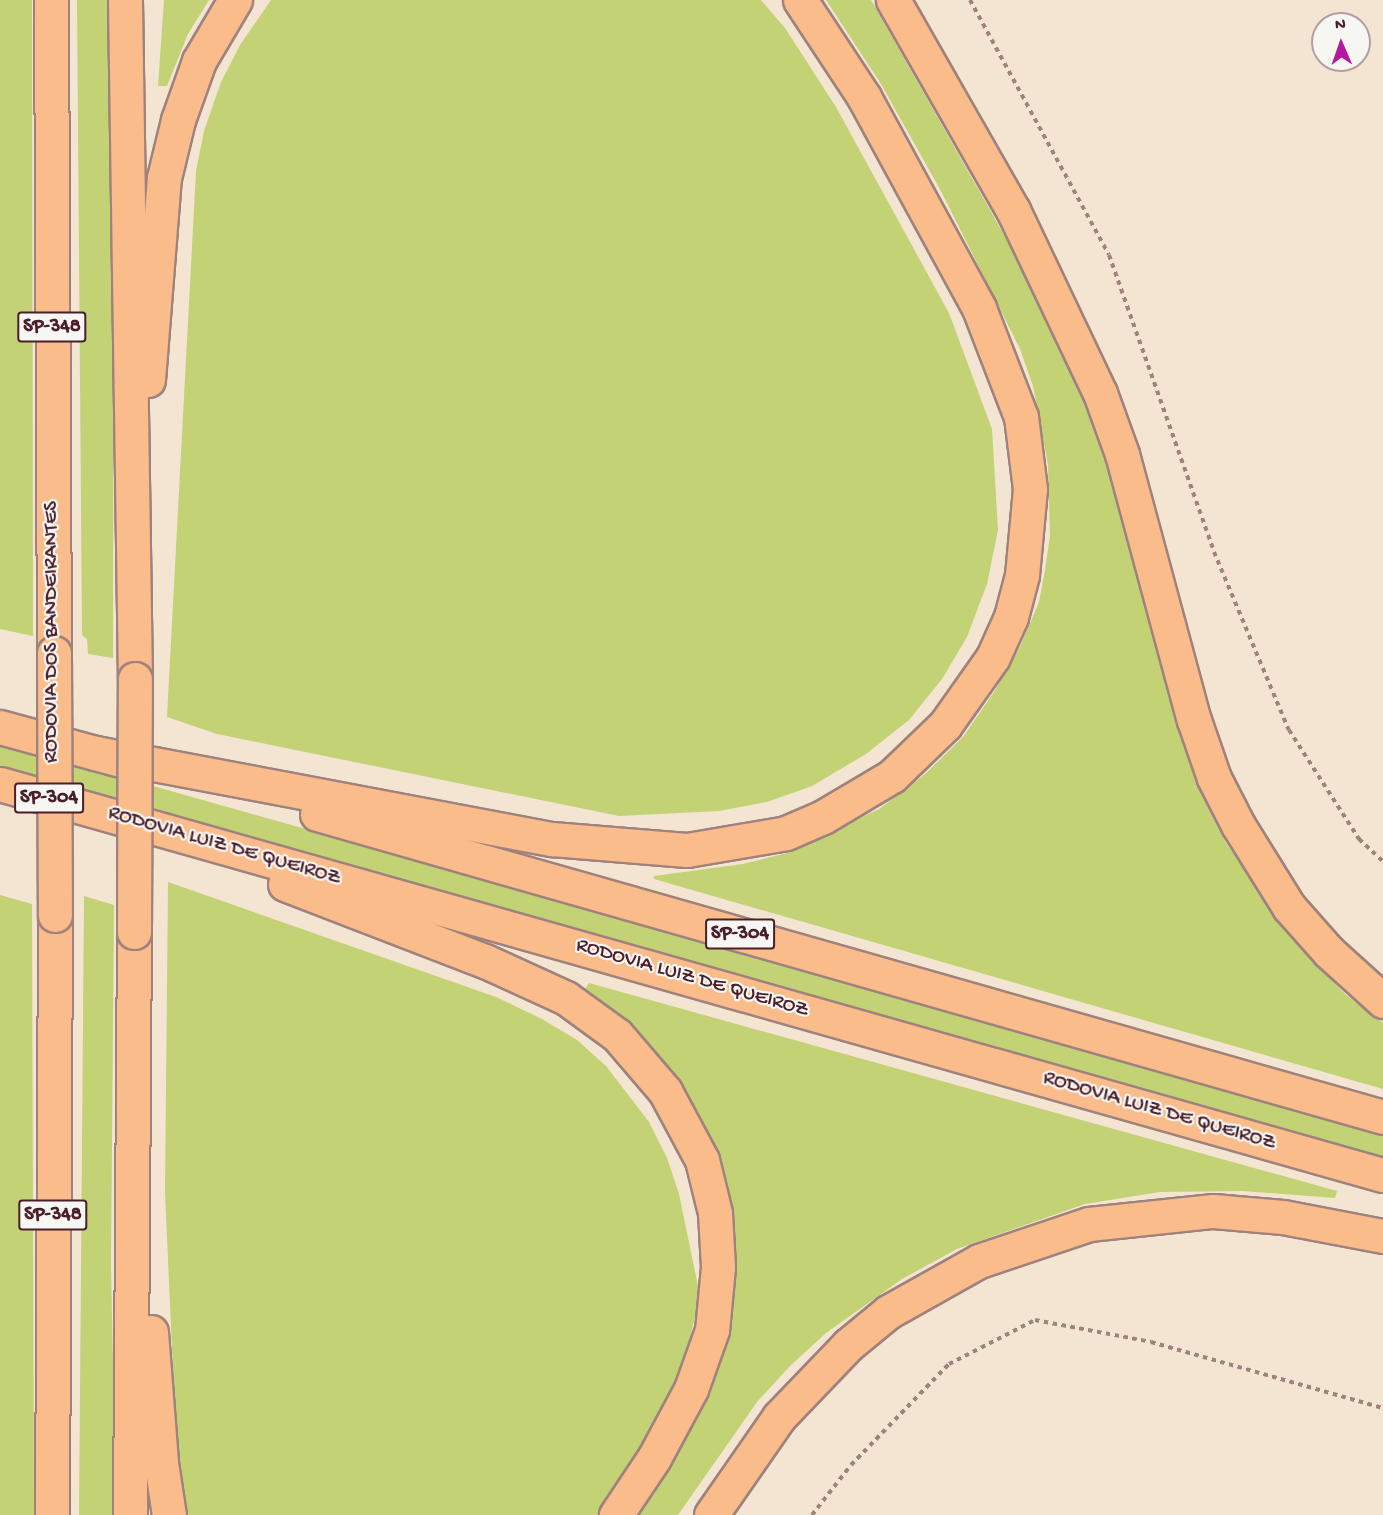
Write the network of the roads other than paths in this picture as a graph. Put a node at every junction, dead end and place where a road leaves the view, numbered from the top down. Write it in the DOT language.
graph roads {
  1 [pos="51,0"];
  2 [pos="124,0"];
  3 [pos="235,0"];
  4 [pos="800,0"];
  5 [pos="893,0"];
  6 [pos="132,585"];
  7 [pos="0,727"];
  8 [pos="96,753"];
  9 [pos="0,784"];
  10 [pos="99,812"];
  11 [pos="1383,1001"];
  12 [pos="134,1102"];
  13 [pos="1383,1117"];
  14 [pos="1383,1175"];
  15 [pos="1383,1236"];
  16 [pos="51,1515"];
  17 [pos="130,1515"];
  18 [pos="169,1515"];
  19 [pos="616,1515"];
  20 [pos="711,1515"];
  1 -- 16 [label="highway, RODOVIA DOS BANDEIRANTES / SP-348, bridge"];
  2 -- 6 [label="highway"];
  3 -- 6 [label="highway"];
  4 -- 8 [label="highway"];
  5 -- 11 [label="highway"];
  6 -- 12 [label="highway, bridge"];
  7 -- 8 [label="highway, SP-304"];
  8 -- 13 [label="highway, SP-304"];
  9 -- 10 [label="highway, RODOVIA LUIZ DE QUEIROZ / SP-304"];
  10 -- 14 [label="highway, RODOVIA LUIZ DE QUEIROZ / SP-304"];
  10 -- 19 [label="highway"];
  12 -- 17 [label="highway"];
  12 -- 18 [label="highway"];
  15 -- 20 [label="highway"];
}
